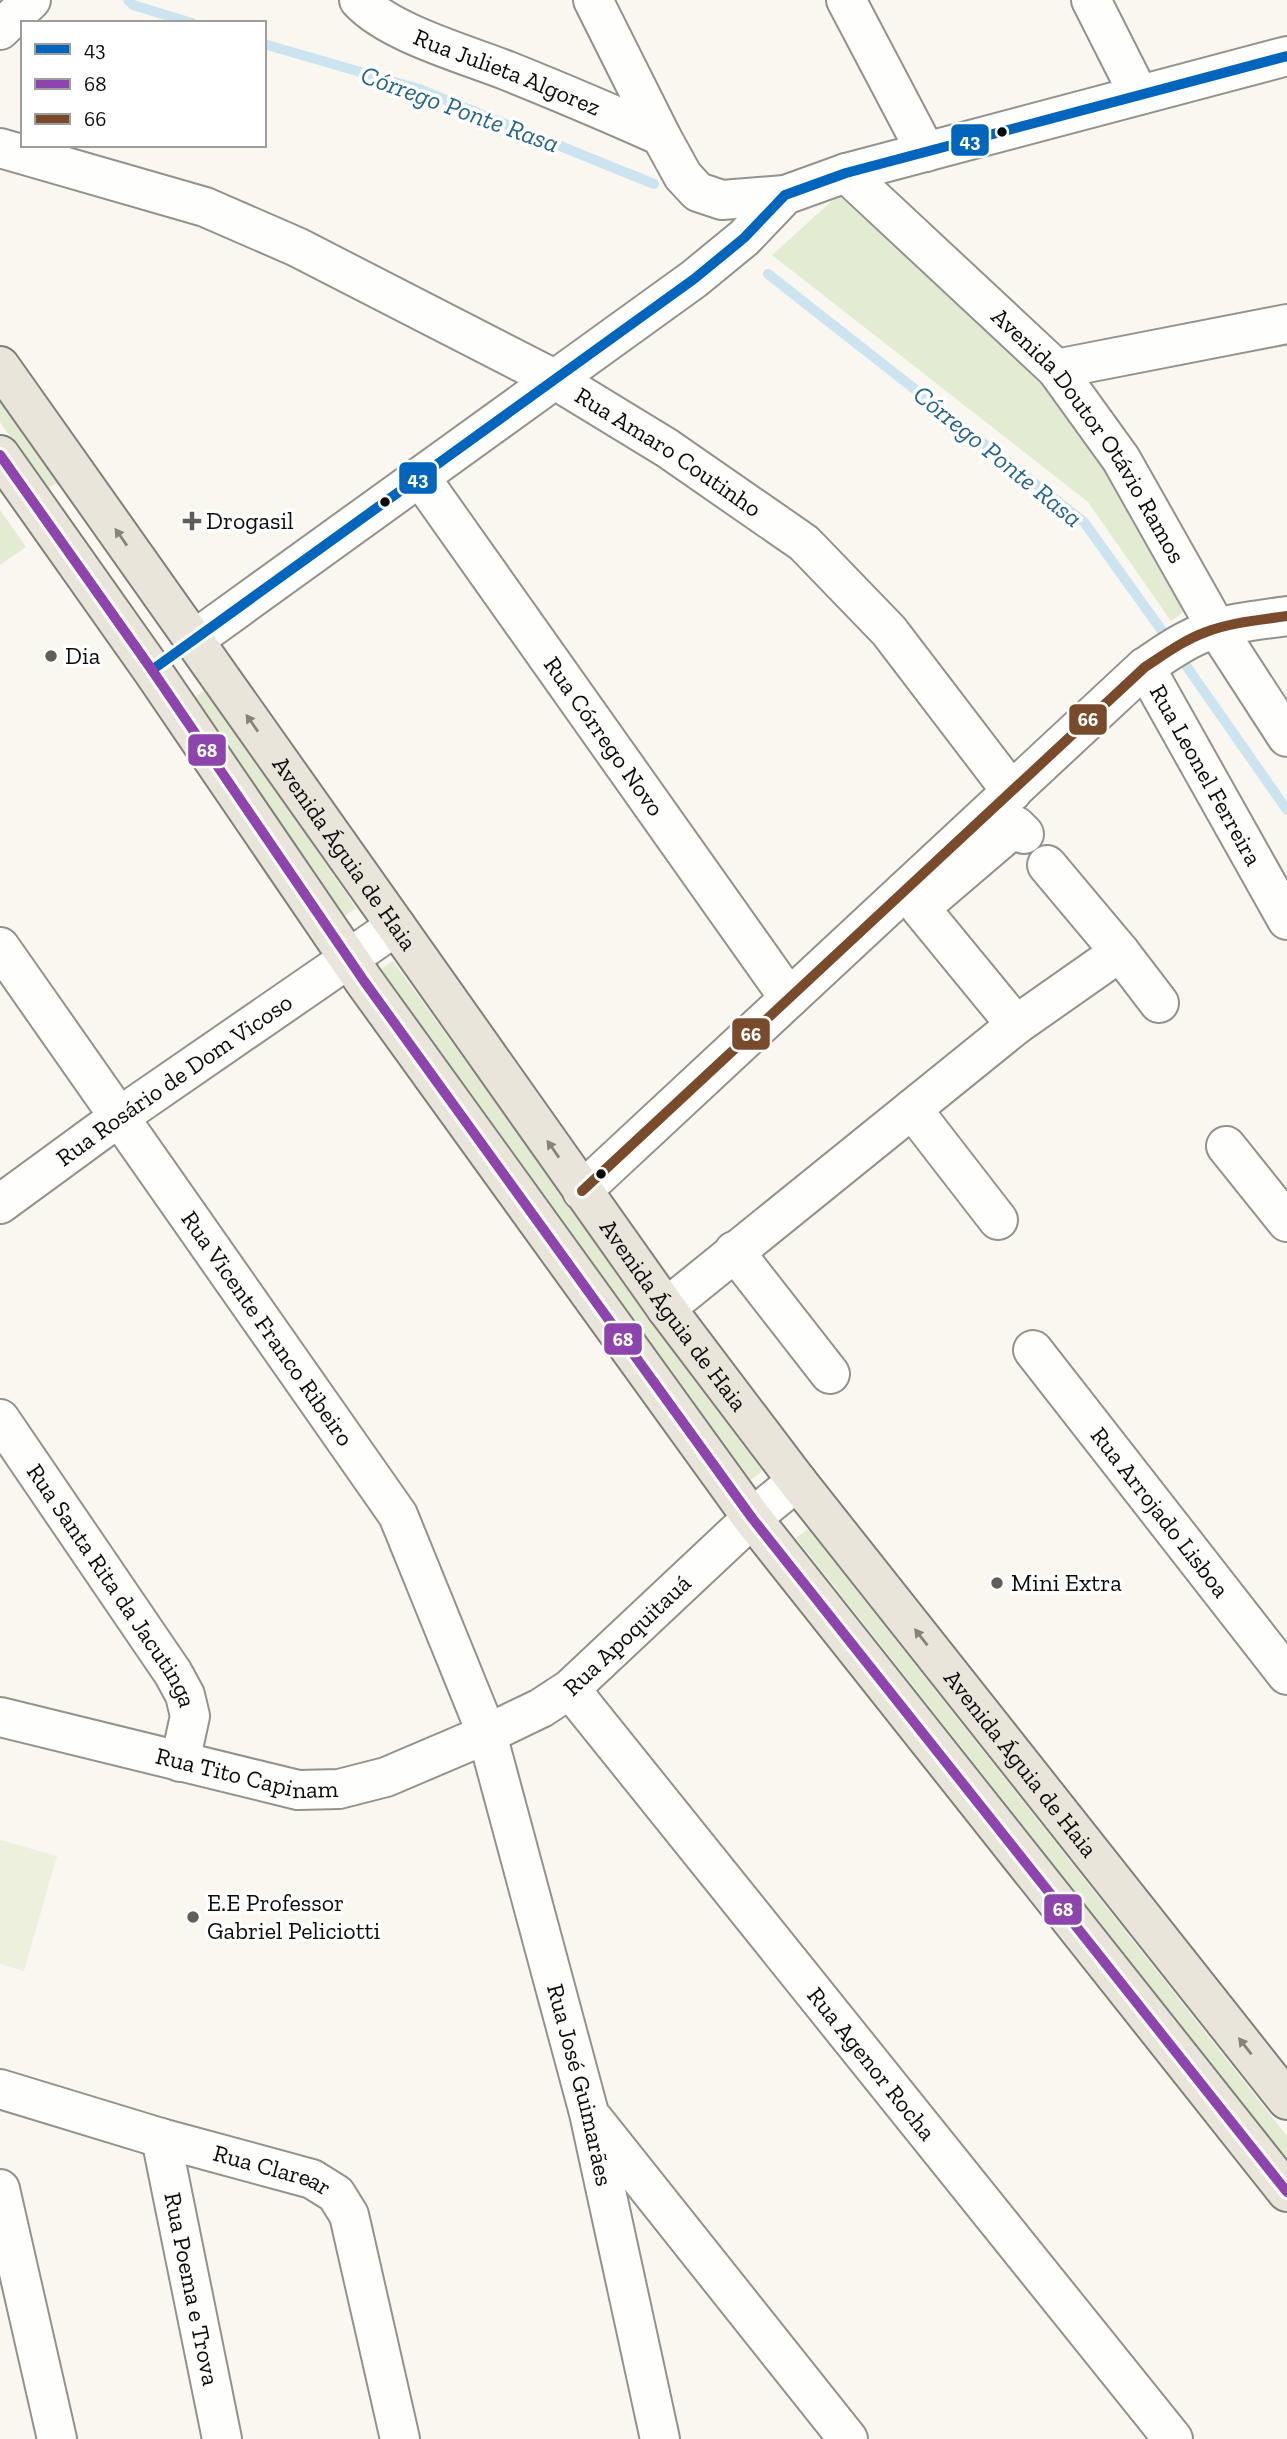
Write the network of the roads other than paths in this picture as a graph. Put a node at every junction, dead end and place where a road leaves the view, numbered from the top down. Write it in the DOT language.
graph roads {
  1 [pos="31,0"];
  2 [pos="359,0"];
  3 [pos="593,0"];
  4 [pos="846,0"];
  5 [pos="1091,0"];
  6 [pos="0,30"];
  7 [pos="1287,56"];
  8 [pos="1139,95"];
  9 [pos="661,136"];
  10 [pos="0,148"];
  11 [pos="926,152"];
  12 [pos="846,173"];
  13 [pos="785,195"];
  14 [pos="1287,324"];
  15 [pos="0,366"];
  16 [pos="1056,369"];
  17 [pos="554,379"];
  18 [pos="0,455"];
  19 [pos="421,477"];
  20 [pos="1287,616"];
  21 [pos="1212,630"];
  22 [pos="171,657"];
  23 [pos="1148,666"];
  24 [pos="1287,737"];
  25 [pos="1012,792"];
  26 [pos="1024,834"];
  27 [pos="1046,865"];
  28 [pos="1287,920"];
  29 [pos="396,926"];
  30 [pos="0,947"];
  31 [pos="1120,952"];
  32 [pos="349,960"];
  33 [pos="789,998"];
  34 [pos="1159,1003"];
  35 [pos="1016,1025"];
  36 [pos="912,1109"];
  37 [pos="119,1117"];
  38 [pos="1226,1146"];
  39 [pos="582,1191"];
  40 [pos="0,1204"];
  41 [pos="998,1220"];
  42 [pos="1287,1222"];
  43 [pos="734,1251"];
  44 [pos="666,1308"];
  45 [pos="1033,1350"];
  46 [pos="830,1374"];
  47 [pos="0,1419"];
  48 [pos="797,1481"];
  49 [pos="752,1518"];
  50 [pos="1287,1675"];
  51 [pos="570,1689"];
  52 [pos="0,1717"];
  53 [pos="487,1734"];
  54 [pos="180,1762"];
  55 [pos="0,2089"];
  56 [pos="1287,2100"];
  57 [pos="589,2113"];
  58 [pos="161,2138"];
  59 [pos="0,2189"];
  60 [pos="1287,2192"];
  61 [pos="57,2439"];
  62 [pos="222,2439"];
  63 [pos="400,2439"];
  64 [pos="660,2439"];
  65 [pos="848,2439"];
  66 [pos="1173,2439"];
  1 -- 6 [label="street"];
  2 -- 9 [label="street, Rua Julieta Algorez"];
  3 -- 9 [label="street"];
  4 -- 11 [label="street"];
  5 -- 8 [label="street"];
  7 -- 8 [label="street"];
  8 -- 11 [label="street"];
  9 -- 13 [label="street"];
  10 -- 17 [label="street, Rua Amaro Coutinho"];
  11 -- 12 [label="street"];
  12 -- 13 [label="street"];
  12 -- 16 [label="street, Avenida Doutor Otávio Ramos"];
  13 -- 17 [label="street"];
  14 -- 16 [label="street"];
  22 -- 15 [label="main road, Avenida Águia de Haia, one-way"];
  16 -- 21 [label="street, Avenida Doutor Otávio Ramos"];
  17 -- 19 [label="street"];
  17 -- 25 [label="street, Rua Amaro Coutinho"];
  18 -- 22 [label="main road, Avenida Águia de Haia"];
  19 -- 22 [label="street"];
  19 -- 33 [label="street, Rua Córrego Novo"];
  20 -- 21 [label="street"];
  21 -- 23 [label="street"];
  21 -- 24 [label="street, Avenida Doutor Otávio Ramos"];
  29 -- 22 [label="main road, Avenida Águia de Haia, one-way"];
  22 -- 32 [label="main road, Avenida Águia de Haia"];
  23 -- 25 [label="street"];
  23 -- 28 [label="street, Rua Leonel Ferreira"];
  25 -- 33 [label="street"];
  26 -- 35 [label="street"];
  27 -- 31 [label="street"];
  29 -- 32 [label="street, Rua Rosário de Dom Vicoso"];
  39 -- 29 [label="main road, Avenida Águia de Haia, one-way"];
  30 -- 37 [label="street, Rua Vicente Franco Ribeiro"];
  31 -- 34 [label="street"];
  31 -- 35 [label="street"];
  32 -- 37 [label="street, Rua Rosário de Dom Vicoso"];
  32 -- 49 [label="main road, Avenida Águia de Haia"];
  33 -- 39 [label="street"];
  35 -- 36 [label="street"];
  36 -- 41 [label="street"];
  36 -- 43 [label="street"];
  37 -- 40 [label="street, Rua Rosário de Dom Vicoso"];
  37 -- 53 [label="street, Rua Vicente Franco Ribeiro"];
  38 -- 42 [label="street"];
  39 -- 44 [label="main road, Avenida Águia de Haia"];
  43 -- 44 [label="street"];
  43 -- 46 [label="street"];
  44 -- 48 [label="main road, Avenida Águia de Haia"];
  45 -- 50 [label="street, Rua Arrojado Lisboa"];
  47 -- 54 [label="street, Rua Santa Rita da Jacutinga"];
  48 -- 49 [label="street, Rua Apoquitauá"];
  56 -- 48 [label="main road, Avenida Águia de Haia, one-way"];
  49 -- 51 [label="street, Rua Apoquitauá"];
  49 -- 60 [label="main road, Avenida Águia de Haia"];
  51 -- 53 [label="street, Rua Apoquitauá"];
  51 -- 66 [label="street, Rua Agenor Rocha"];
  52 -- 54 [label="street, Rua Tito Capinam"];
  53 -- 54 [label="street, Rua Tito Capinam"];
  53 -- 57 [label="street, Rua José Guimarães"];
  55 -- 58 [label="street, Rua Clarear"];
  57 -- 64 [label="street, Rua José Guimarães"];
  57 -- 65 [label="street"];
  58 -- 62 [label="street, Rua Poema e Trova"];
  58 -- 63 [label="street, Rua Clarear"];
  59 -- 61 [label="street"];
}
